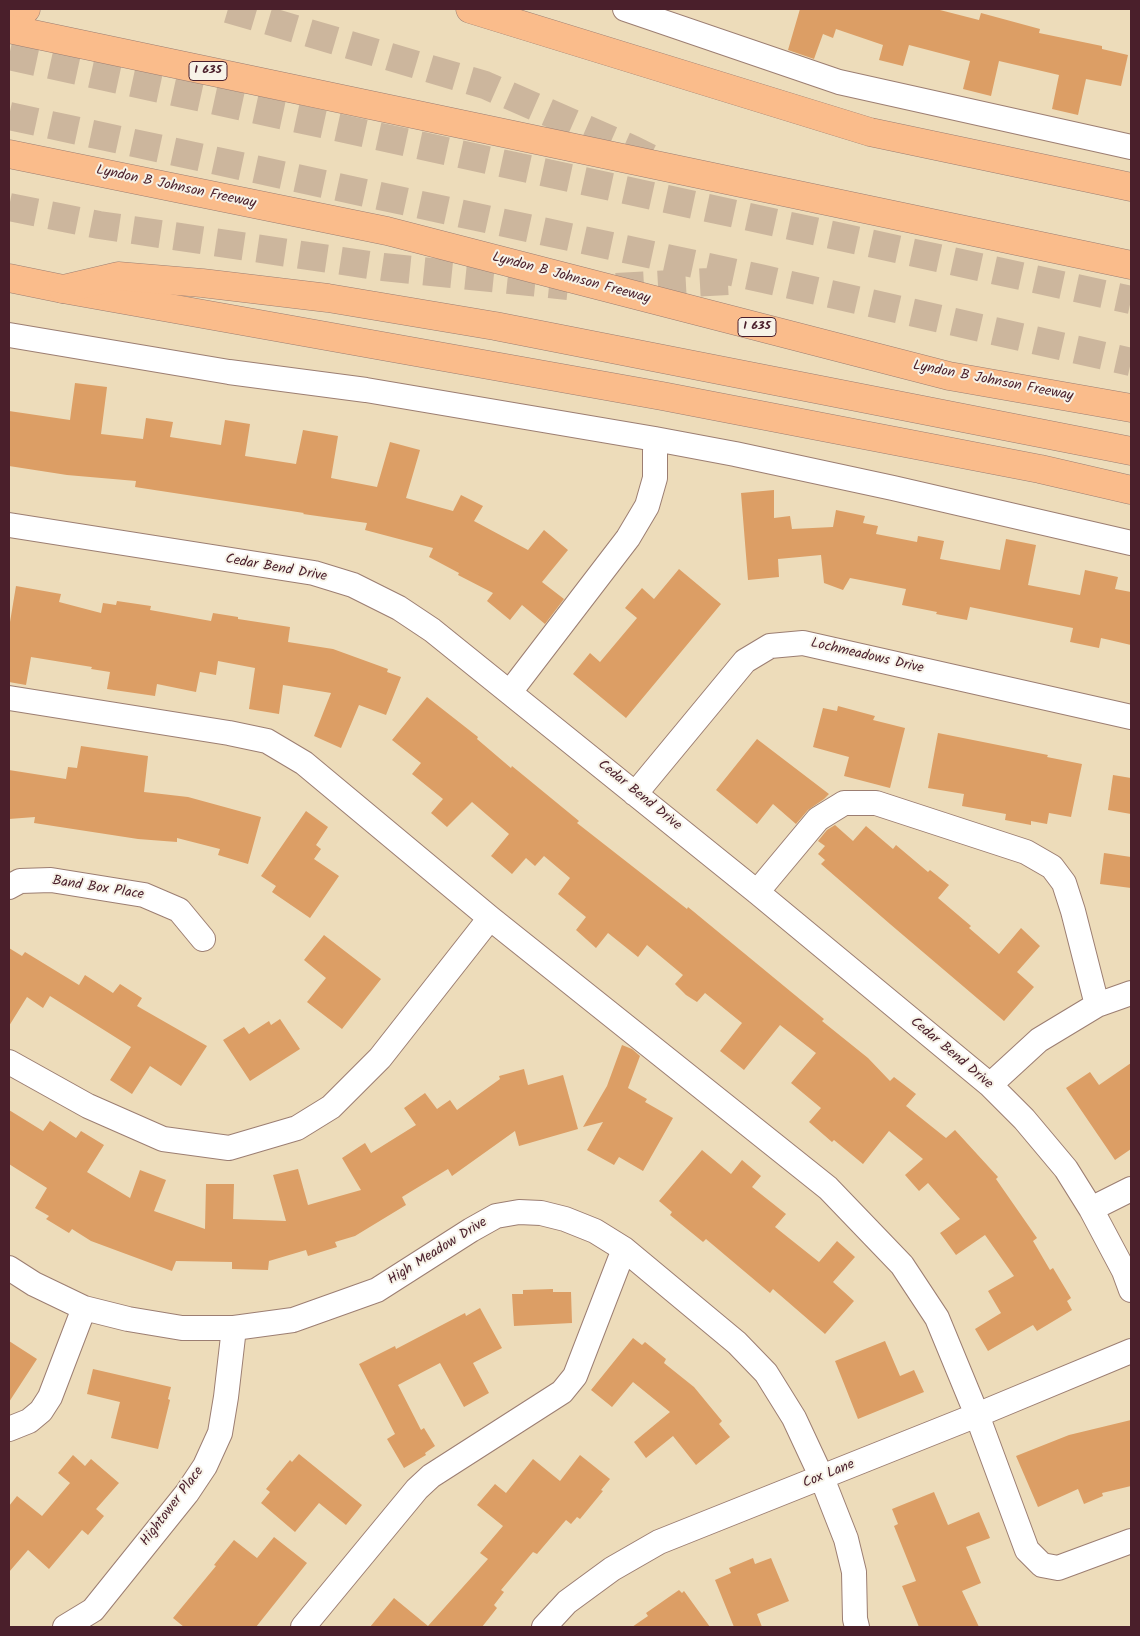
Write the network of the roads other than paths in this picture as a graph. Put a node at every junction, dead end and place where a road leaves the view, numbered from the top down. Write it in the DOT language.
graph roads {
  1 [pos="26,9"];
  2 [pos="470,9"];
  3 [pos="625,9"];
  4 [pos="9,29"];
  5 [pos="1131,147"];
  6 [pos="9,154"];
  7 [pos="1131,187"];
  8 [pos="1131,266"];
  9 [pos="9,278"];
  10 [pos="63,289"];
  11 [pos="9,336"];
  12 [pos="1131,408"];
  13 [pos="655,439"];
  14 [pos="1131,451"];
  15 [pos="1131,490"];
  16 [pos="9,525"];
  17 [pos="1131,543"];
  18 [pos="510,692"];
  19 [pos="9,698"];
  20 [pos="1131,717"];
  21 [pos="636,794"];
  22 [pos="9,887"];
  23 [pos="757,892"];
  24 [pos="490,918"];
  25 [pos="203,939"];
  26 [pos="1131,993"];
  27 [pos="1097,1005"];
  28 [pos="9,1062"];
  29 [pos="990,1085"];
  30 [pos="1131,1189"];
  31 [pos="1091,1209"];
  32 [pos="624,1249"];
  33 [pos="9,1268"];
  34 [pos="1131,1290"];
  35 [pos="84,1308"];
  36 [pos="234,1328"];
  37 [pos="1131,1351"];
  38 [pos="977,1415"];
  39 [pos="9,1428"];
  40 [pos="822,1478"];
  41 [pos="1131,1541"];
  42 [pos="65,1627"];
  43 [pos="304,1627"];
  44 [pos="544,1627"];
  45 [pos="857,1627"];
  1 -- 4 [label="main road"];
  2 -- 7 [label="main road"];
  3 -- 5 [label="street"];
  4 -- 8 [label="main road, I 635"];
  6 -- 12 [label="main road, Lyndon B Johnson Freeway / I 635"];
  9 -- 10 [label="main road"];
  10 -- 14 [label="main road"];
  10 -- 15 [label="main road"];
  11 -- 13 [label="street"];
  13 -- 17 [label="street"];
  13 -- 18 [label="street"];
  16 -- 18 [label="street, Cedar Bend Drive"];
  18 -- 21 [label="street, Cedar Bend Drive"];
  19 -- 24 [label="street"];
  20 -- 21 [label="street, Lochmeadows Drive"];
  21 -- 23 [label="street, Cedar Bend Drive"];
  22 -- 25 [label="street, Band Box Place"];
  23 -- 27 [label="street"];
  23 -- 29 [label="street, Cedar Bend Drive"];
  24 -- 28 [label="street"];
  24 -- 38 [label="street"];
  26 -- 27 [label="street"];
  27 -- 29 [label="street"];
  29 -- 31 [label="street, Cedar Bend Drive"];
  30 -- 31 [label="street"];
  31 -- 34 [label="street, Cedar Bend Drive"];
  32 -- 36 [label="street, High Meadow Drive"];
  32 -- 40 [label="street, High Meadow Drive"];
  32 -- 43 [label="street"];
  33 -- 35 [label="street, High Meadow Drive"];
  35 -- 36 [label="street, High Meadow Drive"];
  35 -- 39 [label="street"];
  36 -- 42 [label="street, Hightower Place"];
  37 -- 38 [label="street, Cox Lane"];
  38 -- 40 [label="street, Cox Lane"];
  38 -- 41 [label="street"];
  40 -- 44 [label="street, Cox Lane"];
  40 -- 45 [label="street, High Meadow Drive"];
}
